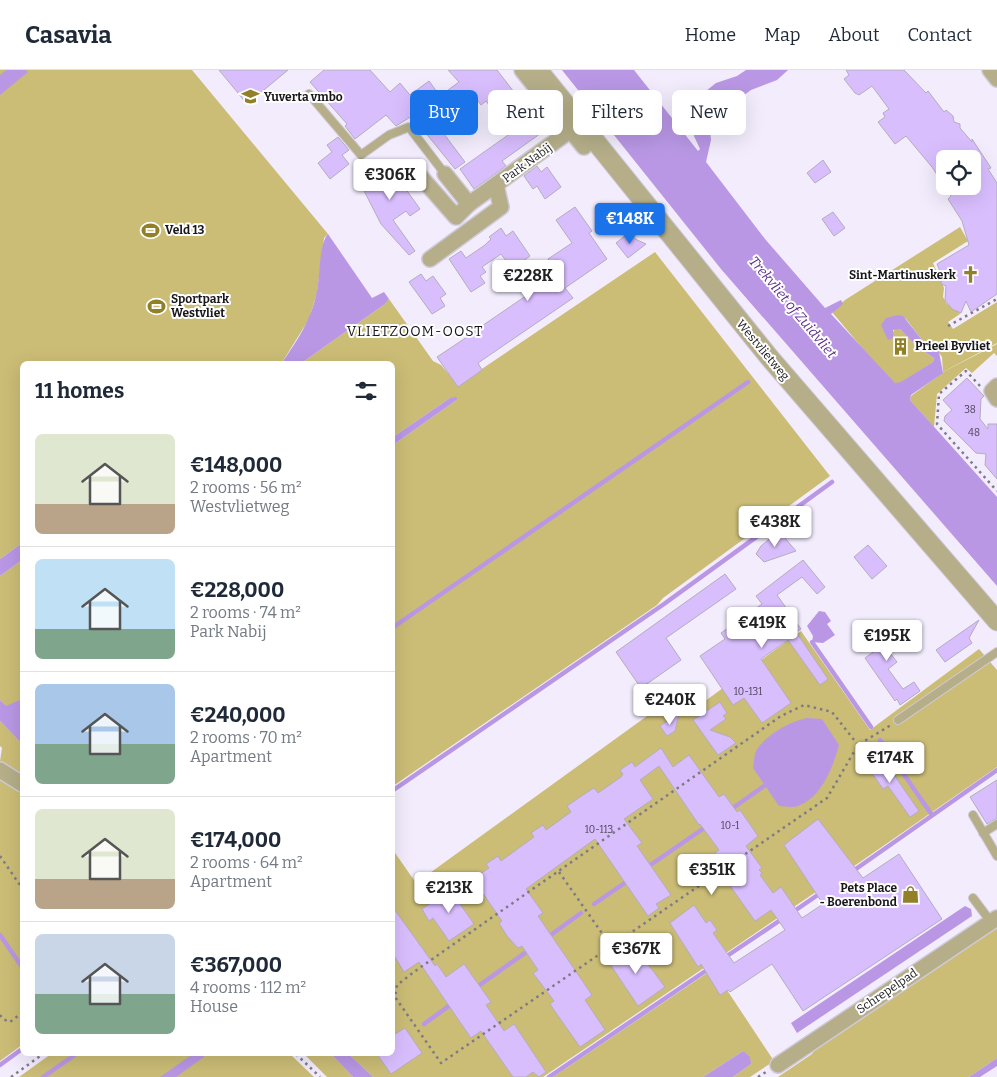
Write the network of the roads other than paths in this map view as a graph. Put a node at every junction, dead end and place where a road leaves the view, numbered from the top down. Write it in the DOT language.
graph roads {
  1 [pos="522,70"];
  2 [pos="538,70"];
  3 [pos="990,70"];
  4 [pos="997,79"];
  5 [pos="309,94"];
  6 [pos="573,122"];
  7 [pos="573,124"];
  8 [pos="573,129"];
  9 [pos="579,135"];
  10 [pos="583,135"];
  11 [pos="584,147"];
  12 [pos="444,174"];
  13 [pos="420,176"];
  14 [pos="496,185"];
  15 [pos="470,204"];
  16 [pos="456,217"];
  17 [pos="467,232"];
  18 [pos="430,259"];
  19 [pos="997,621"];
  20 [pos="997,652"];
  21 [pos="898,720"];
  22 [pos="0,770"];
  23 [pos="20,783"];
  24 [pos="972,815"];
  25 [pos="997,824"];
  26 [pos="983,833"];
  27 [pos="997,856"];
  28 [pos="973,898"];
  29 [pos="994,920"];
  30 [pos="778,1065"];
  1 -- 7 [label="street, Westvlietweg"];
  2 -- 6 [label="street, Westvlietweg"];
  3 -- 4 [label="street"];
  5 -- 12 [label="lane"];
  8 -- 14 [label="street, Park Nabij"];
  9 -- 11 [label="street, Westvlietweg"];
  10 -- 19 [label="street, Westvlietweg"];
  12 -- 15 [label="street"];
  13 -- 16 [label="street"];
  14 -- 15 [label="street, Park Nabij"];
  14 -- 17 [label="street, Park Nabij"];
  15 -- 16 [label="street, Park Nabij"];
  16 -- 17 [label="street"];
  17 -- 18 [label="street, Park Nabij"];
  20 -- 21 [label="lane"];
  22 -- 23 [label="street"];
  24 -- 26 [label="lane"];
  25 -- 26 [label="lane"];
  26 -- 27 [label="lane"];
  28 -- 29 [label="lane"];
  29 -- 30 [label="street, Schrepelpad"];
}
